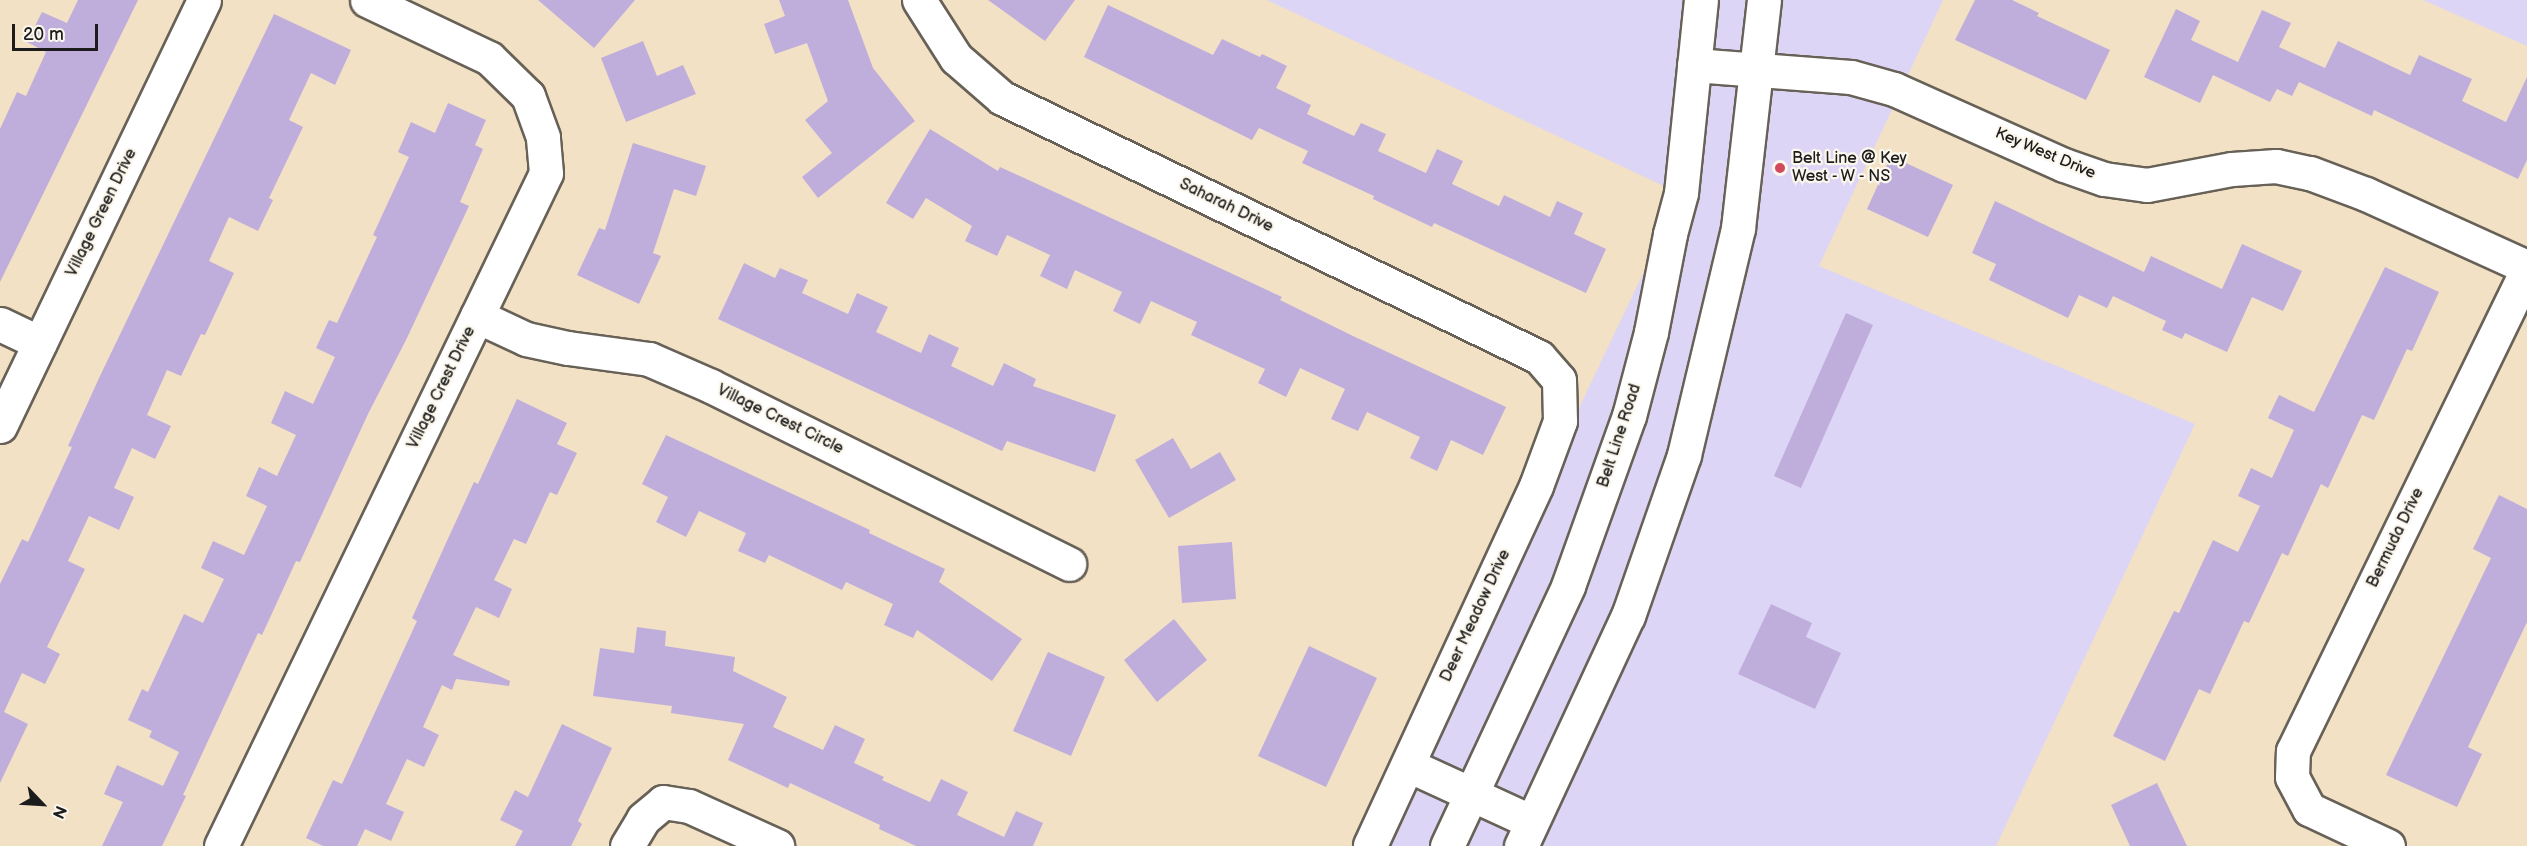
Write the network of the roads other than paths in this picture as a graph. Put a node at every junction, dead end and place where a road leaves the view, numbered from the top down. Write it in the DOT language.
graph roads {
  1 [pos="204,0"];
  2 [pos="367,0"];
  3 [pos="919,0"];
  4 [pos="1701,0"];
  5 [pos="1764,0"];
  6 [pos="1694,65"];
  7 [pos="1758,70"];
  8 [pos="2527,268"];
  9 [pos="477,316"];
  10 [pos="0,324"];
  11 [pos="40,344"];
  12 [pos="1559,380"];
  13 [pos="0,426"];
  14 [pos="1069,564"];
  15 [pos="1408,765"];
  16 [pos="1472,795"];
  17 [pos="1526,834"];
  18 [pos="221,846"];
  19 [pos="627,846"];
  20 [pos="777,846"];
  21 [pos="1370,846"];
  22 [pos="1447,846"];
  23 [pos="2388,846"];
  1 -- 11 [label="street, Village Green Drive"];
  2 -- 9 [label="street, Village Crest Drive"];
  3 -- 12 [label="street, Saharah Drive"];
  4 -- 6 [label="street, Belt Line Road"];
  5 -- 7 [label="street"];
  6 -- 7 [label="street, Key West Drive"];
  6 -- 16 [label="street, Belt Line Road"];
  7 -- 8 [label="street, Key West Drive"];
  7 -- 17 [label="street"];
  8 -- 23 [label="street, Bermuda Drive"];
  9 -- 14 [label="street, Village Crest Circle"];
  9 -- 18 [label="street, Village Crest Drive"];
  10 -- 11 [label="street"];
  11 -- 13 [label="street, Village Green Drive"];
  12 -- 15 [label="street, Deer Meadow Drive"];
  15 -- 16 [label="street"];
  15 -- 21 [label="street, Deer Meadow Drive"];
  16 -- 17 [label="street"];
  16 -- 22 [label="street, Belt Line Road"];
  19 -- 20 [label="street"];
}
